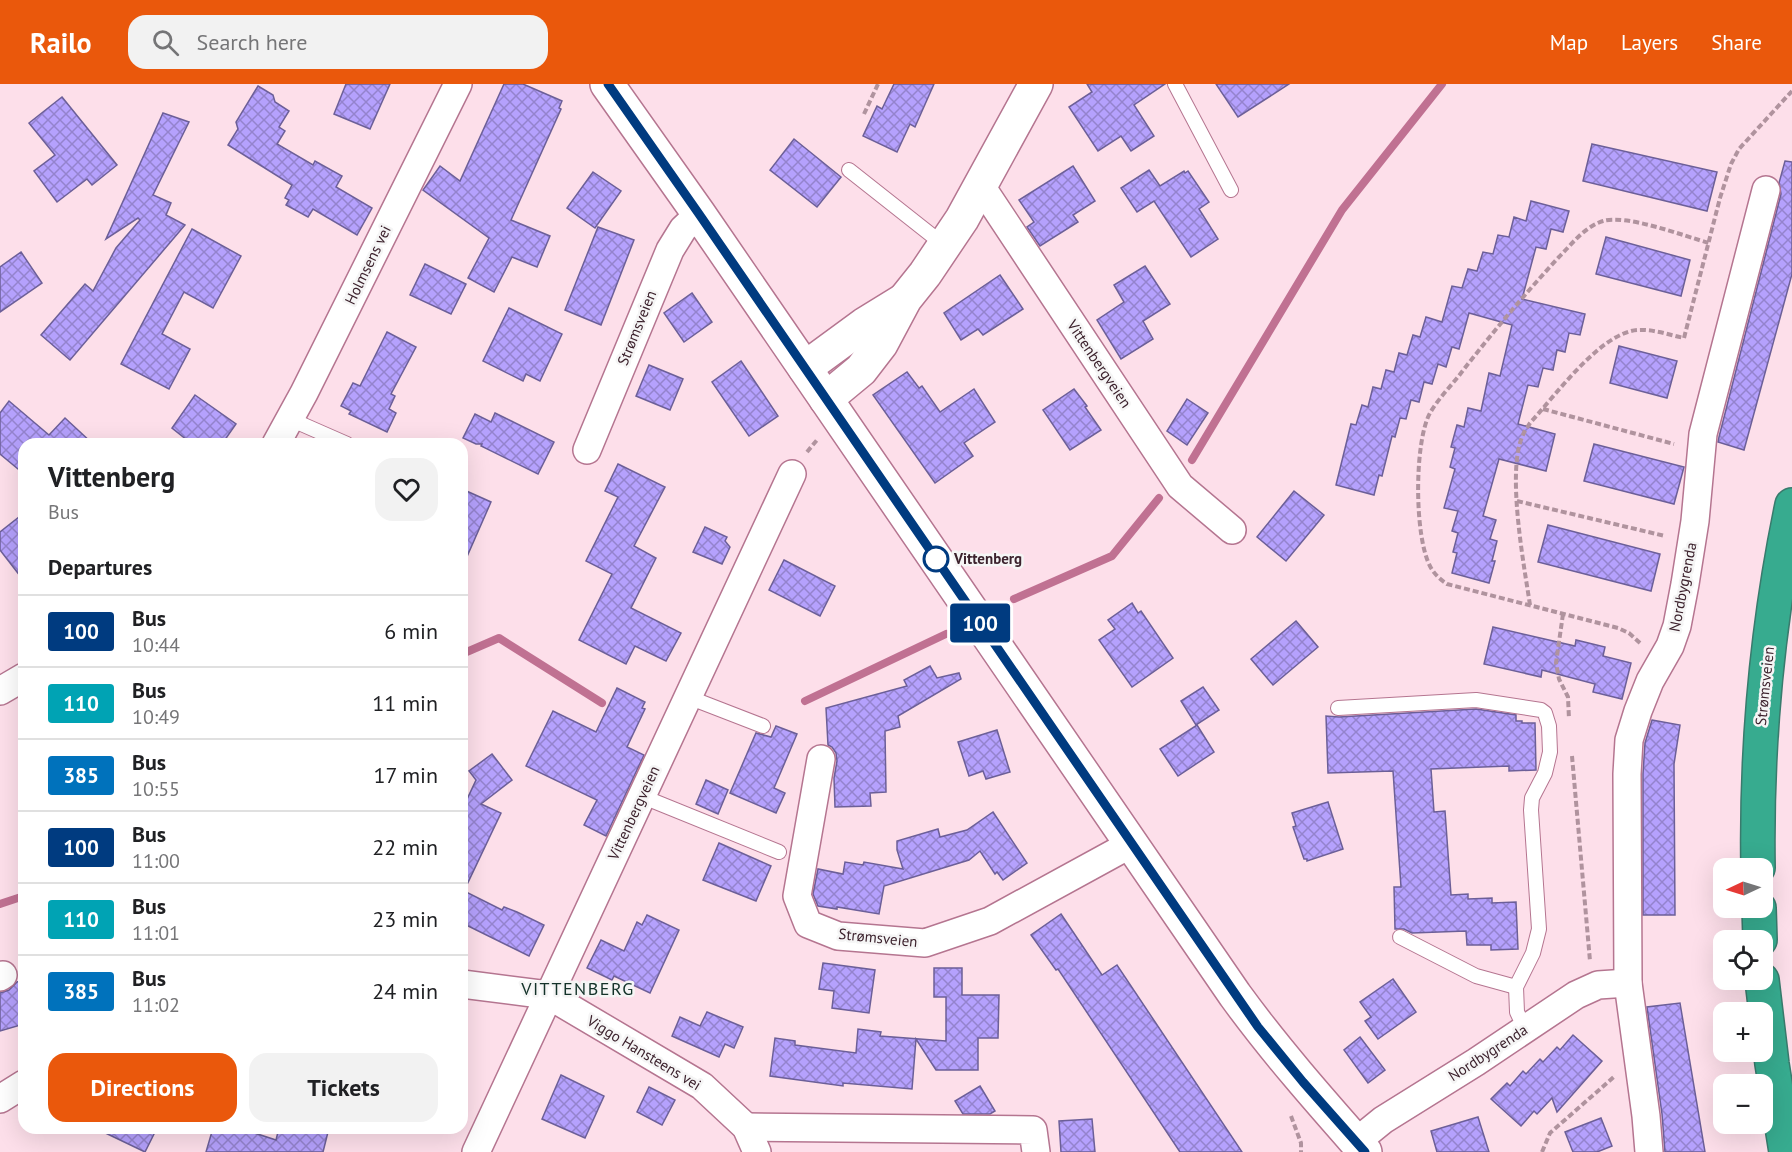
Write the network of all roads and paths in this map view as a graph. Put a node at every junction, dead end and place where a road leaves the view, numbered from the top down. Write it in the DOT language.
graph roads {
  1 [pos="458,84"];
  2 [pos="608,84"];
  3 [pos="878,84"];
  4 [pos="1036,84"];
  5 [pos="1175,84"];
  6 [pos="1792,91"];
  7 [pos="864,114"];
  8 [pos="849,170"];
  9 [pos="981,186"];
  10 [pos="1231,190"];
  11 [pos="1766,190"];
  12 [pos="699,214"];
  13 [pos="1709,243"];
  14 [pos="944,246"];
  15 [pos="905,299"];
  16 [pos="806,368"];
  17 [pos="826,399"];
  18 [pos="1543,410"];
  19 [pos="290,419"];
  20 [pos="279,438"];
  21 [pos="333,438"];
  22 [pos="587,450"];
  23 [pos="1702,450"];
  24 [pos="792,474"];
  25 [pos="1517,501"];
  26 [pos="1792,504"];
  27 [pos="1232,530"];
  28 [pos="1692,542"];
  29 [pos="1530,605"];
  30 [pos="1563,614"];
  31 [pos="1661,666"];
  32 [pos="18,680"];
  33 [pos="0,691"];
  34 [pos="688,697"];
  35 [pos="1338,708"];
  36 [pos="1569,725"];
  37 [pos="763,726"];
  38 [pos="1571,748"];
  39 [pos="821,759"];
  40 [pos="641,796"];
  41 [pos="1131,844"];
  42 [pos="779,852"];
  43 [pos="1758,858"];
  44 [pos="1400,936"];
  45 [pos="1628,982"];
  46 [pos="468,985"];
  47 [pos="1598,985"];
  48 [pos="1516,987"];
  49 [pos="1763,990"];
  50 [pos="548,995"];
  51 [pos="1525,1029"];
  52 [pos="1618,1073"];
  53 [pos="18,1088"];
  54 [pos="0,1099"];
  55 [pos="746,1127"];
  56 [pos="913,1140"];
  57 [pos="1361,1147"];
  58 [pos="476,1152"];
  59 [pos="757,1152"];
  60 [pos="1036,1152"];
  61 [pos="1542,1152"];
  62 [pos="1649,1152"];
  63 [pos="1786,1152"];
  1 -- 19 [label="street, Holmsens vei"];
  2 -- 12 [label="main road"];
  3 -- 7 [label="path"];
  4 -- 9 [label="main road"];
  5 -- 10 [label="lane"];
  6 -- 13 [label="path"];
  8 -- 14 [label="lane"];
  9 -- 14 [label="main road"];
  9 -- 27 [label="street, Vittenbergveien"];
  11 -- 23 [label="street, Nordbygrenda"];
  12 -- 16 [label="main road"];
  12 -- 22 [label="street, Strømsveien"];
  13 -- 18 [label="path"];
  13 -- 29 [label="path"];
  14 -- 15 [label="main road"];
  15 -- 16 [label="main road"];
  15 -- 17 [label="main road"];
  16 -- 17 [label="main road"];
  17 -- 41 [label="main road"];
  18 -- 23 [label="path"];
  18 -- 25 [label="path"];
  19 -- 20 [label="street, Holmsens vei"];
  19 -- 21 [label="lane"];
  23 -- 28 [label="street, Nordbygrenda"];
  24 -- 34 [label="street, Vittenbergveien"];
  25 -- 28 [label="path"];
  25 -- 29 [label="path"];
  26 -- 43 [label="highway, Strømsveien"];
  28 -- 31 [label="street, Nordbygrenda"];
  29 -- 30 [label="path"];
  30 -- 31 [label="path"];
  30 -- 36 [label="path"];
  31 -- 45 [label="street, Nordbygrenda"];
  32 -- 33 [label="street"];
  34 -- 37 [label="lane"];
  34 -- 40 [label="street, Vittenbergveien"];
  35 -- 48 [label="lane"];
  38 -- 47 [label="path"];
  39 -- 41 [label="street, Strømsveien"];
  40 -- 42 [label="lane"];
  40 -- 50 [label="street, Vittenbergveien"];
  41 -- 57 [label="main road"];
  44 -- 48 [label="lane"];
  45 -- 47 [label="street, Nordbygrenda"];
  45 -- 62 [label="street, Nordbygrenda"];
  46 -- 50 [label="street, Viggo Hansteens vei"];
  47 -- 51 [label="street, Nordbygrenda"];
  48 -- 51 [label="lane"];
  49 -- 63 [label="highway"];
  50 -- 55 [label="street, Viggo Hansteens vei"];
  50 -- 58 [label="street, Vittenbergveien"];
  51 -- 57 [label="street, Nordbygrenda"];
  52 -- 61 [label="path"];
  53 -- 54 [label="street"];
  55 -- 56 [label="street"];
  55 -- 59 [label="street, Viggo Hansteens vei"];
  56 -- 60 [label="street"];
}
